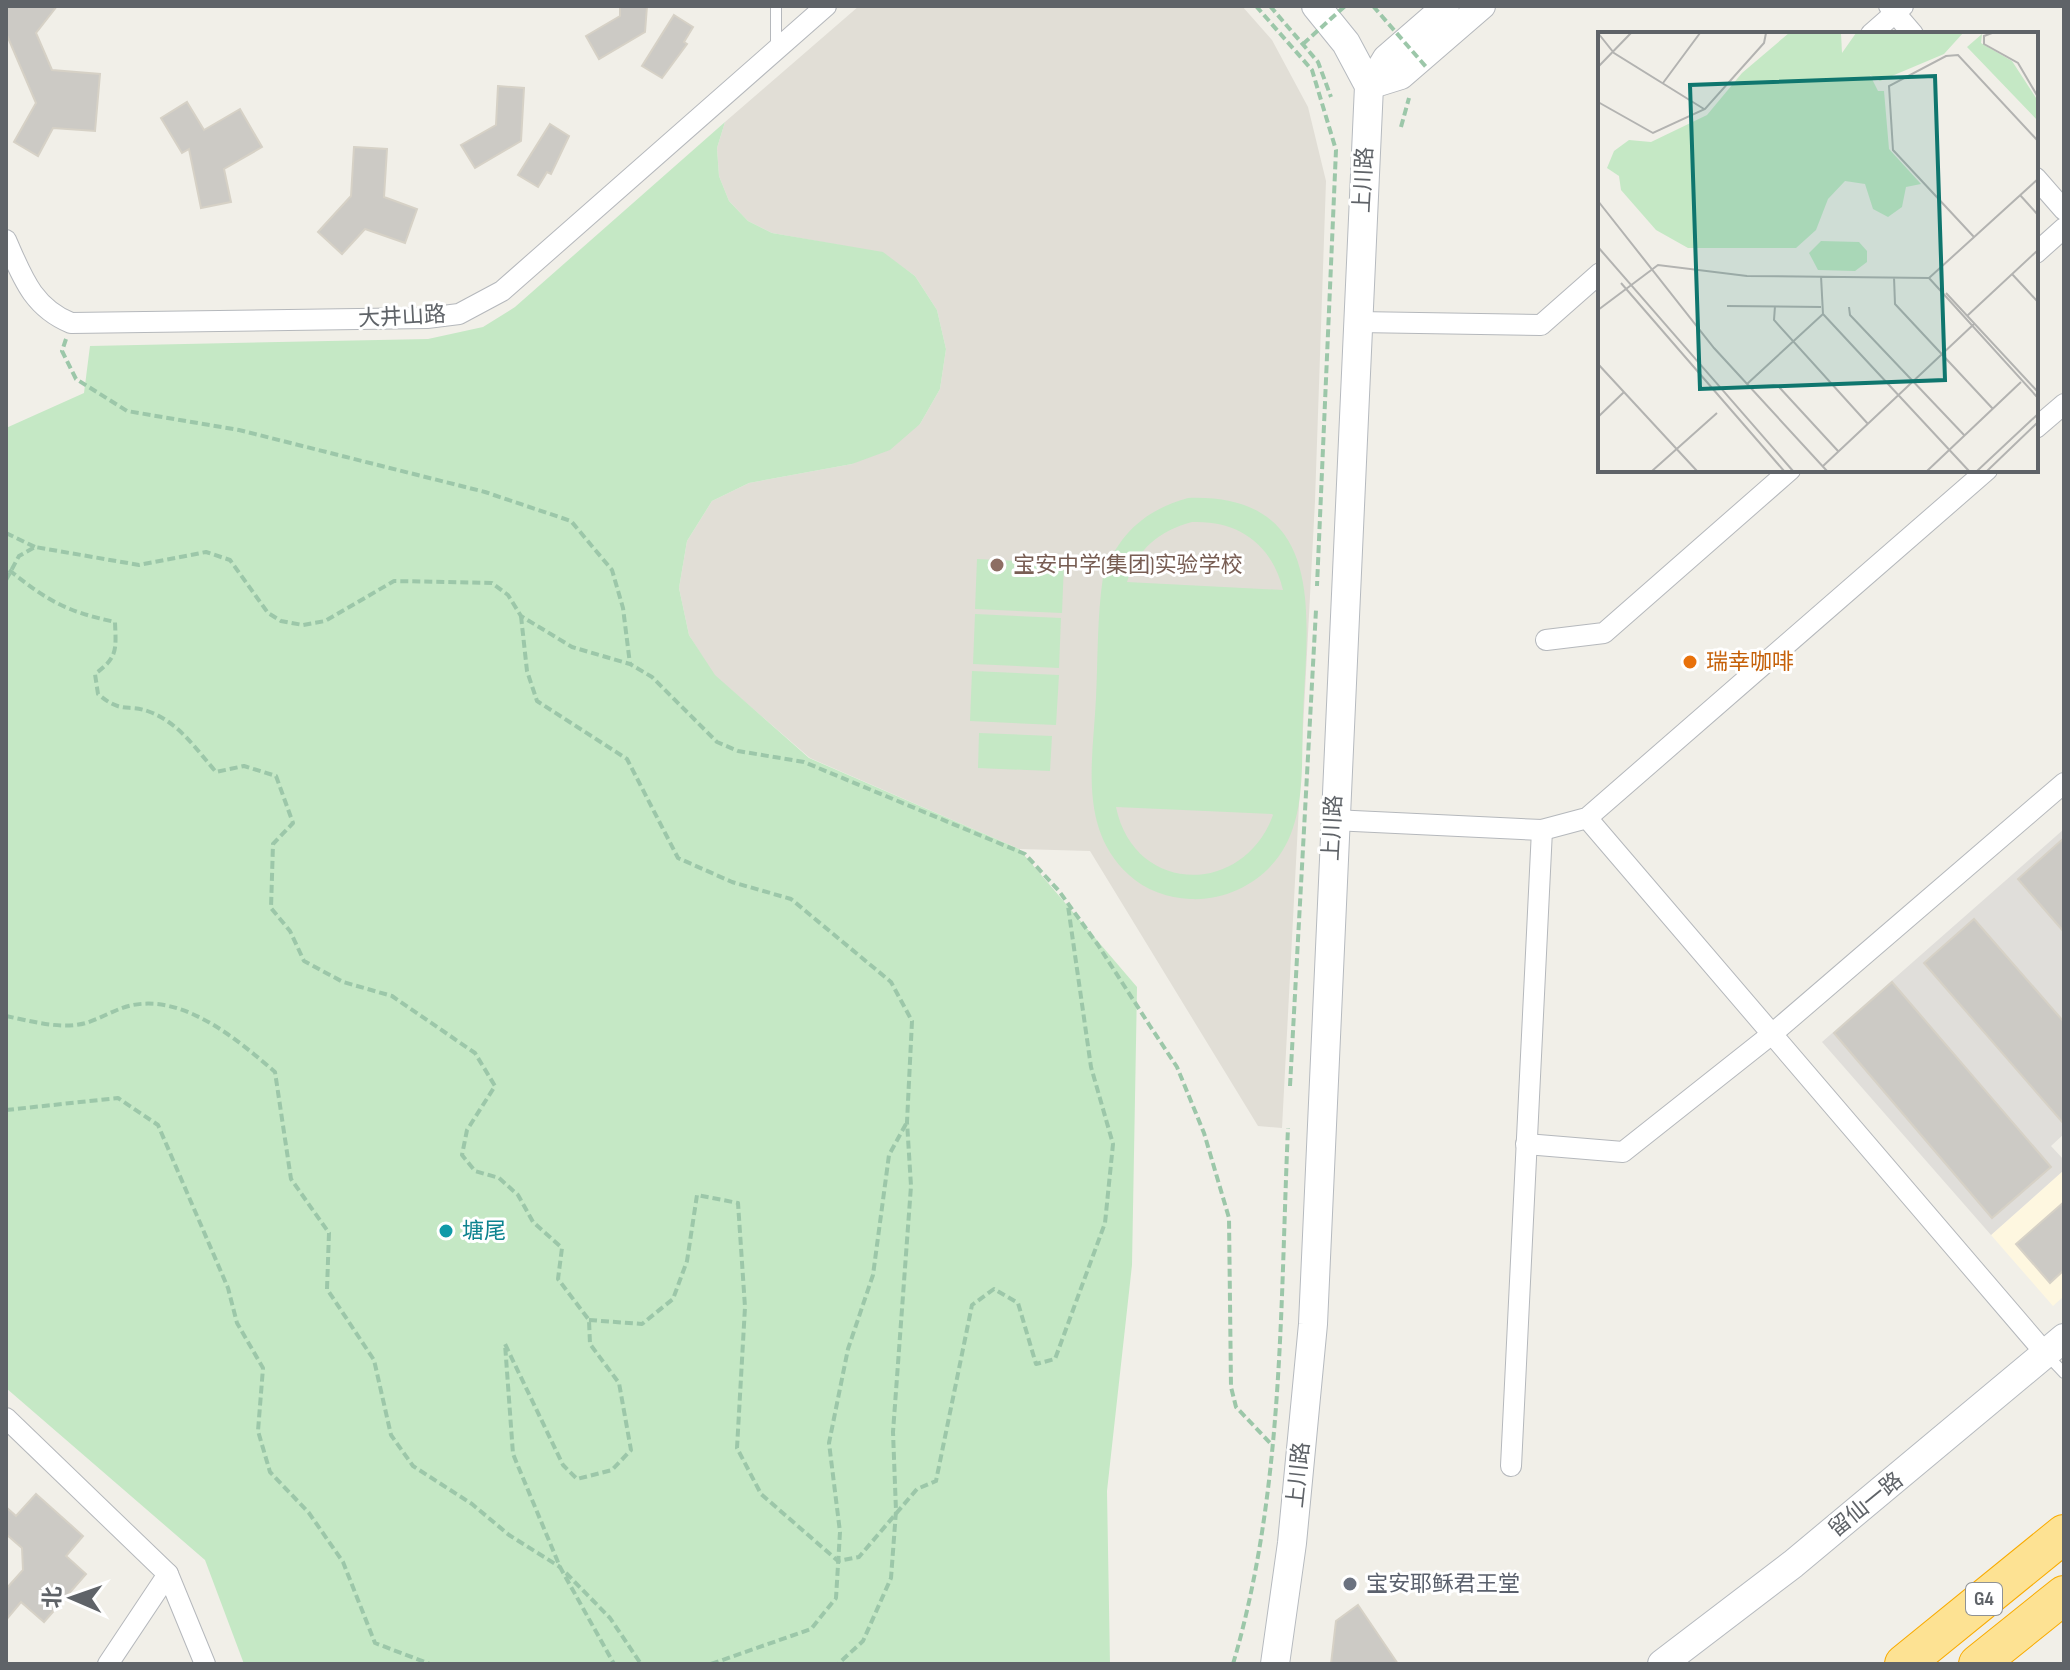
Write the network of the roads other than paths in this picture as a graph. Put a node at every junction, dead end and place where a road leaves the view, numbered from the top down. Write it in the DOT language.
graph roads {
  1 [pos="776,6"];
  2 [pos="826,6"];
  3 [pos="1316,6"];
  4 [pos="1446,6"];
  5 [pos="1482,6"];
  6 [pos="1895,8"];
  7 [pos="1873,32"];
  8 [pos="1912,32"];
  9 [pos="775,50"];
  10 [pos="1369,86"];
  11 [pos="2038,180"];
  12 [pos="2064,210"];
  13 [pos="2064,228"];
  14 [pos="6,240"];
  15 [pos="2038,251"];
  16 [pos="1598,275"];
  17 [pos="1358,322"];
  18 [pos="2064,404"];
  19 [pos="2038,426"];
  20 [pos="1788,472"];
  21 [pos="1985,472"];
  22 [pos="1546,640"];
  23 [pos="2064,783"];
  24 [pos="1587,818"];
  25 [pos="1333,820"];
  26 [pos="1542,830"];
  27 [pos="1772,1034"];
  28 [pos="1526,1144"];
  29 [pos="2058,1355"];
  30 [pos="6,1418"];
  31 [pos="1511,1466"];
  32 [pos="2064,1534"];
  33 [pos="168,1574"];
  34 [pos="2064,1595"];
  35 [pos="108,1664"];
  36 [pos="205,1664"];
  37 [pos="1275,1664"];
  38 [pos="1662,1664"];
  39 [pos="1904,1664"];
  40 [pos="1978,1664"];
  1 -- 9 [label="lane"];
  2 -- 9 [label="street, 大井山路"];
  3 -- 10 [label="main road"];
  4 -- 10 [label="street"];
  5 -- 10 [label="street"];
  6 -- 7 [label="street"];
  6 -- 8 [label="street"];
  9 -- 14 [label="street, 大井山路"];
  10 -- 17 [label="main road, 上川路"];
  11 -- 12 [label="street"];
  13 -- 15 [label="street"];
  16 -- 17 [label="street"];
  17 -- 25 [label="main road, 上川路"];
  18 -- 19 [label="street"];
  20 -- 22 [label="street"];
  21 -- 24 [label="street"];
  23 -- 27 [label="street"];
  24 -- 26 [label="street"];
  24 -- 27 [label="street"];
  25 -- 26 [label="street"];
  25 -- 37 [label="main road, 上川路"];
  26 -- 28 [label="street"];
  27 -- 28 [label="street"];
  27 -- 29 [label="street"];
  28 -- 31 [label="street"];
  29 -- 38 [label="main road, 留仙一路"];
  30 -- 33 [label="street"];
  32 -- 39 [label="highway, G4"];
  33 -- 35 [label="street"];
  33 -- 36 [label="street"];
  34 -- 40 [label="highway, G4"];
}
